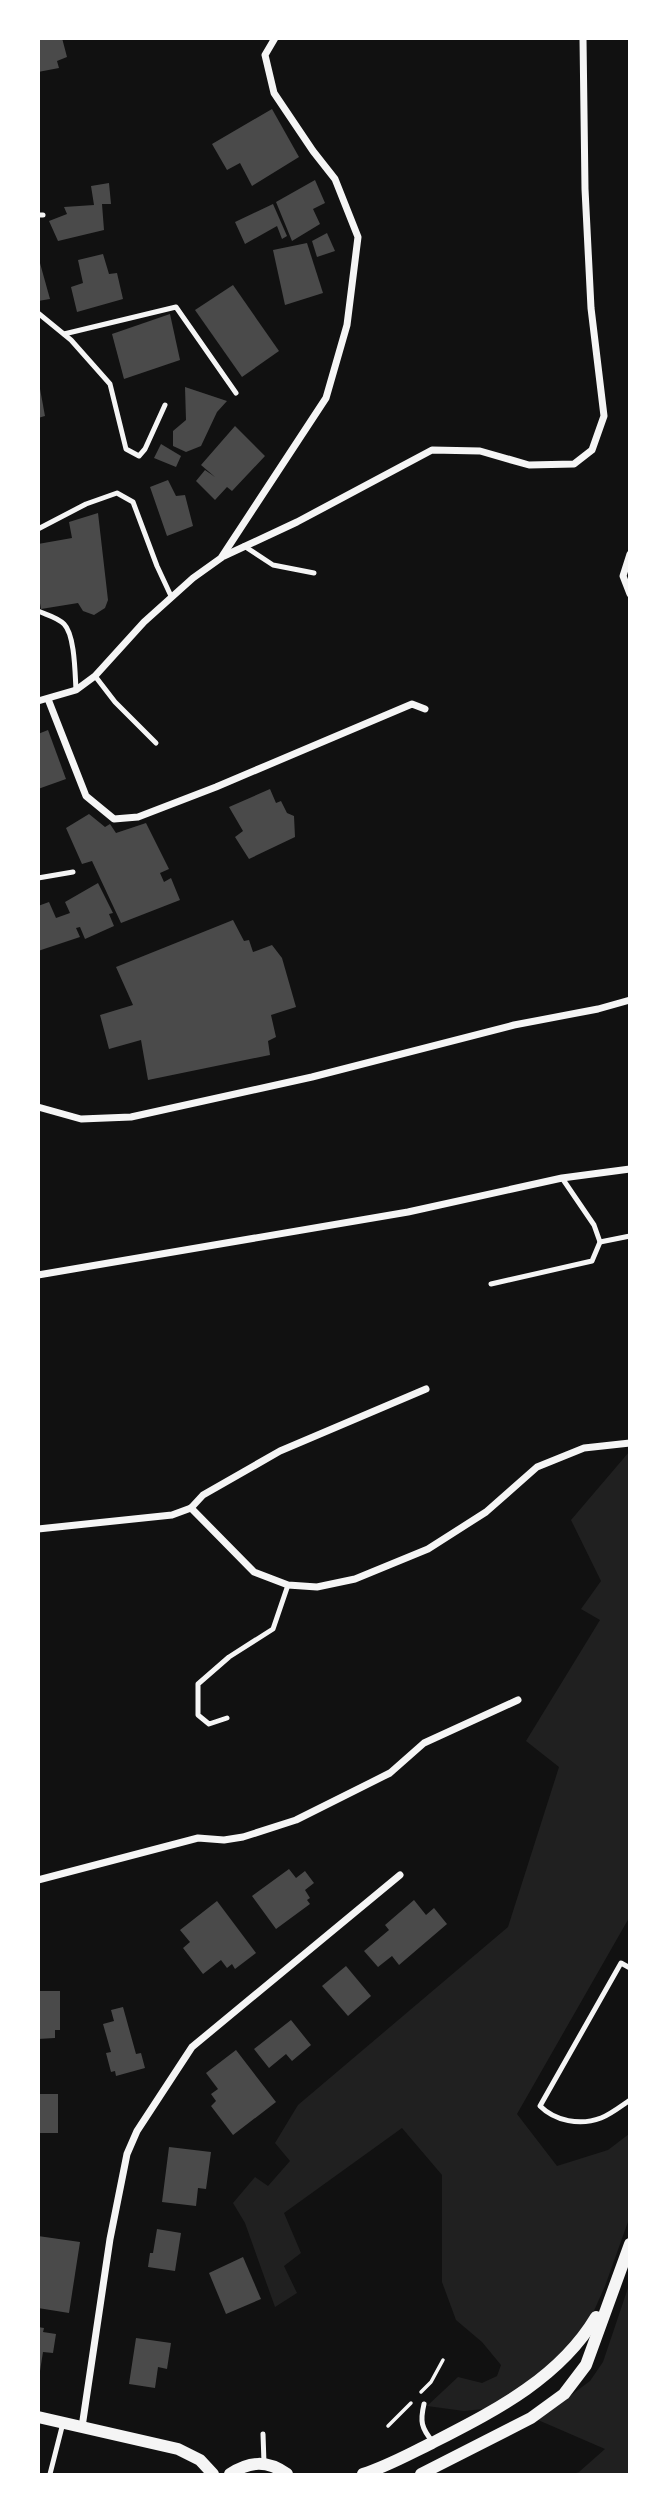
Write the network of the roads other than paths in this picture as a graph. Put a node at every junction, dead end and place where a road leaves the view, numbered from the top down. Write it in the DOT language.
graph roads {
  1 [pos="275,38"];
  2 [pos="583,38"];
  3 [pos="38,313"];
  4 [pos="64,334"];
  5 [pos="236,393"];
  6 [pos="165,405"];
  7 [pos="38,529"];
  8 [pos="244,546"];
  9 [pos="629,554"];
  10 [pos="221,558"];
  11 [pos="314,573"];
  12 [pos="629,594"];
  13 [pos="171,596"];
  14 [pos="38,611"];
  15 [pos="95,676"];
  16 [pos="76,690"];
  17 [pos="48,699"];
  18 [pos="38,701"];
  19 [pos="425,709"];
  20 [pos="156,743"];
  21 [pos="73,872"];
  22 [pos="38,878"];
  23 [pos="629,1000"];
  24 [pos="38,1107"];
  25 [pos="629,1169"];
  26 [pos="562,1178"];
  27 [pos="629,1236"];
  28 [pos="600,1242"];
  29 [pos="38,1276"];
  30 [pos="491,1284"];
  31 [pos="426,1389"];
  32 [pos="629,1443"];
  33 [pos="191,1508"];
  34 [pos="38,1529"];
  35 [pos="288,1585"];
  36 [pos="519,1700"];
  37 [pos="228,1718"];
  38 [pos="400,1875"];
  39 [pos="38,1880"];
  40 [pos="629,1968"];
  41 [pos="629,2100"];
  42 [pos="629,2244"];
  43 [pos="611,2292"];
  44 [pos="534,2384"];
  45 [pos="424,2404"];
  46 [pos="550,2404"];
  47 [pos="38,2417"];
  48 [pos="64,2423"];
  49 [pos="82,2427"];
  50 [pos="263,2434"];
  51 [pos="433,2442"];
  52 [pos="279,2470"];
  53 [pos="50,2474"];
  54 [pos="214,2474"];
  55 [pos="230,2474"];
  56 [pos="363,2474"];
  57 [pos="421,2474"];
  1 -- 10 [label="street"];
  2 -- 8 [label="street"];
  3 -- 4 [label="lane"];
  4 -- 5 [label="lane"];
  4 -- 6 [label="lane"];
  7 -- 13 [label="lane"];
  8 -- 10 [label="street"];
  8 -- 11 [label="lane"];
  9 -- 12 [label="street"];
  10 -- 13 [label="street"];
  13 -- 15 [label="street"];
  14 -- 16 [label="lane"];
  15 -- 16 [label="street"];
  15 -- 20 [label="lane"];
  16 -- 17 [label="street"];
  17 -- 18 [label="street"];
  17 -- 19 [label="street"];
  21 -- 22 [label="lane"];
  23 -- 24 [label="street"];
  25 -- 26 [label="street"];
  26 -- 28 [label="lane"];
  26 -- 29 [label="street"];
  27 -- 28 [label="lane"];
  28 -- 30 [label="lane"];
  31 -- 33 [label="street"];
  32 -- 35 [label="street"];
  33 -- 34 [label="street"];
  33 -- 35 [label="street"];
  35 -- 37 [label="lane"];
  36 -- 39 [label="street"];
  38 -- 49 [label="street"];
  40 -- 41 [label="lane"];
  42 -- 43 [label="street"];
  43 -- 44 [label="street"];
  43 -- 46 [label="street"];
  44 -- 46 [label="street"];
  44 -- 51 [label="street"];
  45 -- 51 [label="lane"];
  46 -- 57 [label="street"];
  47 -- 48 [label="street"];
  48 -- 49 [label="street"];
  48 -- 53 [label="lane"];
  49 -- 54 [label="street"];
  50 -- 52 [label="lane"];
  51 -- 56 [label="street"];
  52 -- 55 [label="street"];
}
